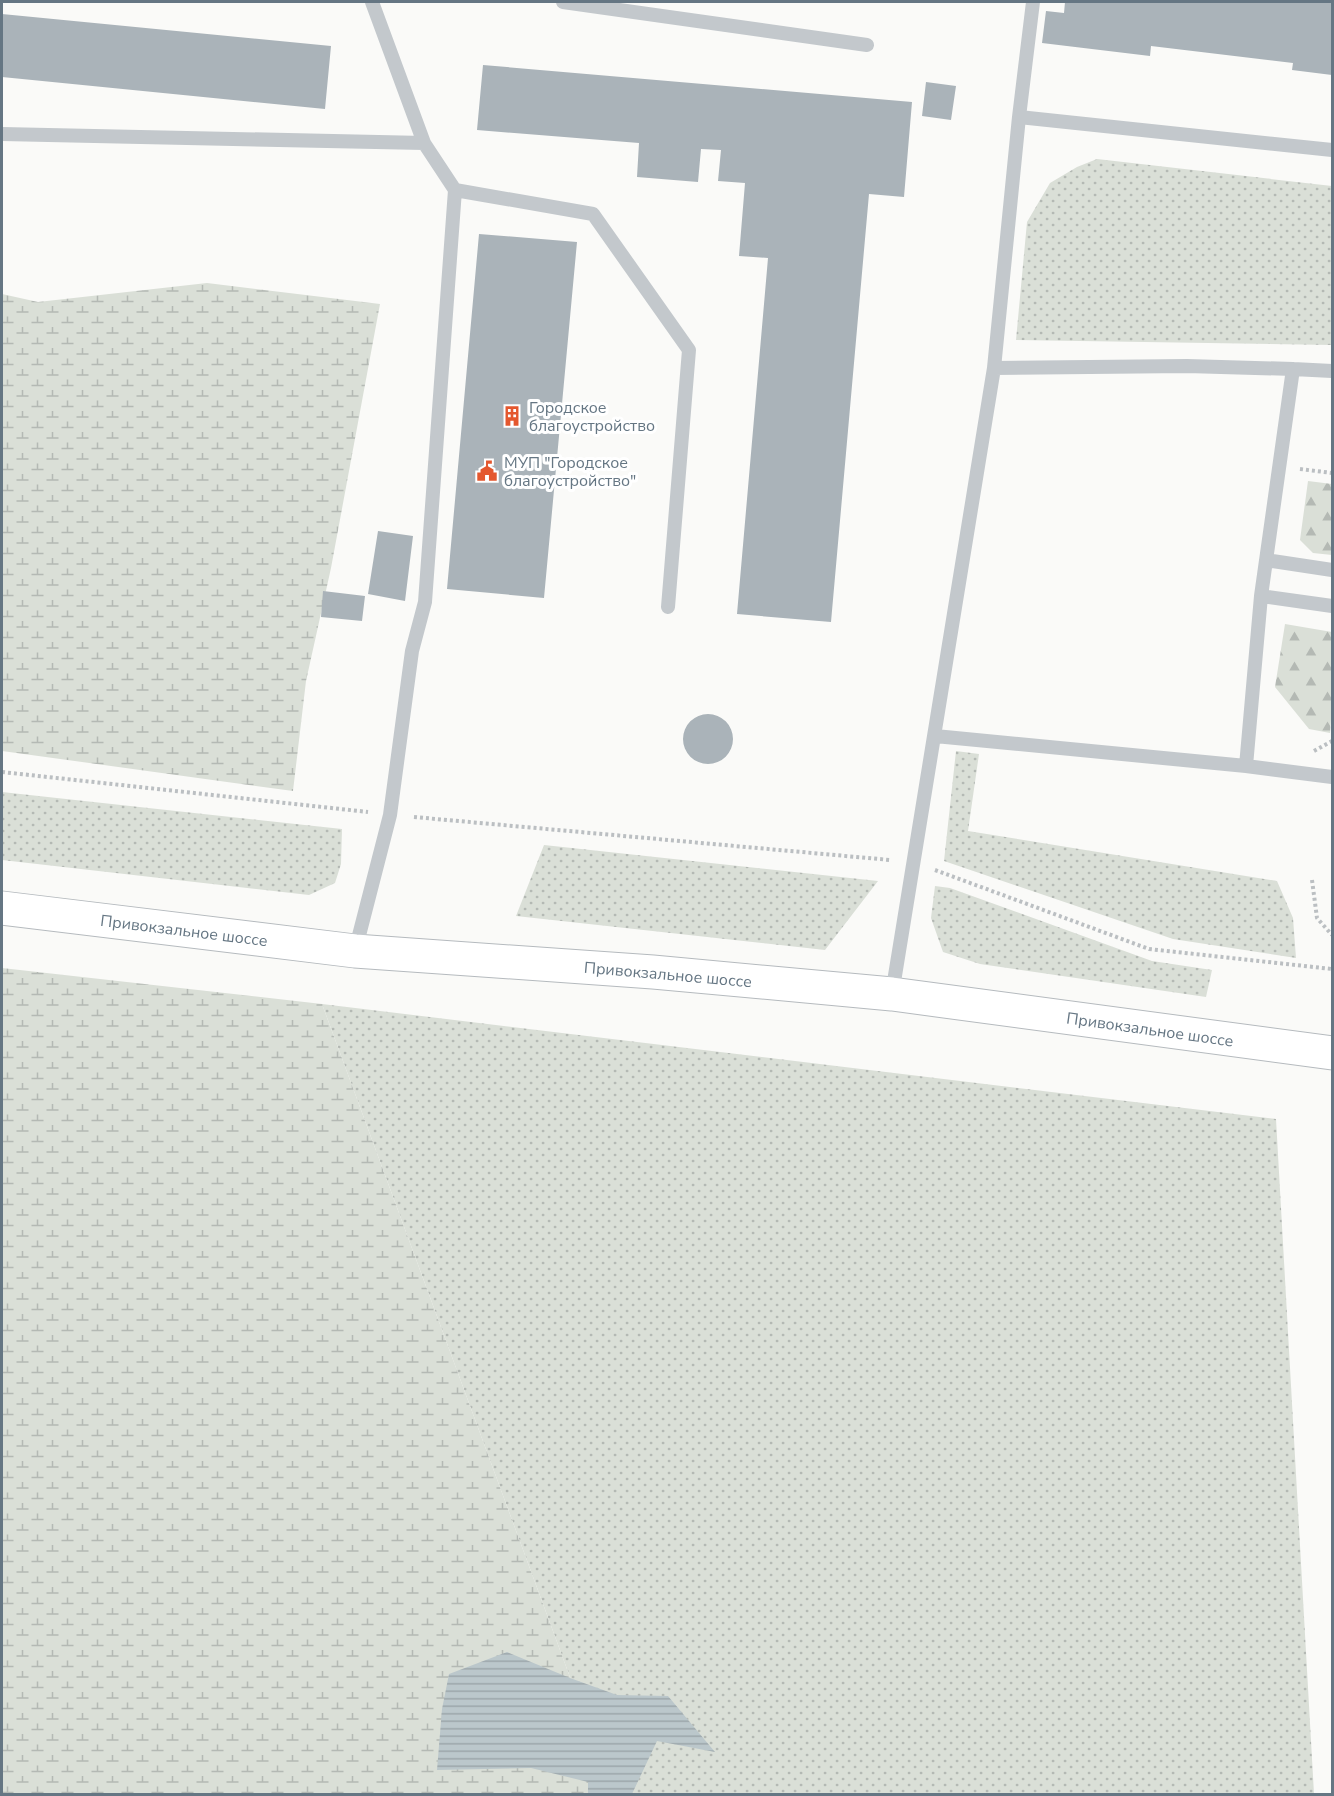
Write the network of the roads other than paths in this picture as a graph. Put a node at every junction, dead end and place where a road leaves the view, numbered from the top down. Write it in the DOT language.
graph roads {
  1 [pos="372,2"];
  2 [pos="564,2"];
  3 [pos="1033,2"];
  4 [pos="867,45"];
  5 [pos="1019,117"];
  6 [pos="2,134"];
  7 [pos="424,143"];
  8 [pos="1332,150"];
  9 [pos="455,190"];
  10 [pos="994,368"];
  11 [pos="1293,369"];
  12 [pos="1332,371"];
  13 [pos="1266,560"];
  14 [pos="1332,570"];
  15 [pos="1261,596"];
  16 [pos="1332,606"];
  17 [pos="668,607"];
  18 [pos="935,736"];
  19 [pos="1246,766"];
  20 [pos="1332,777"];
  21 [pos="2,908"];
  22 [pos="355,951"];
  23 [pos="892,994"];
  24 [pos="1332,1053"];
  1 -- 7 [label="lane"];
  2 -- 4 [label="lane"];
  3 -- 5 [label="lane"];
  5 -- 8 [label="lane"];
  5 -- 10 [label="lane"];
  6 -- 7 [label="lane"];
  7 -- 9 [label="lane"];
  9 -- 17 [label="lane"];
  9 -- 22 [label="lane"];
  10 -- 11 [label="lane"];
  10 -- 18 [label="lane"];
  11 -- 12 [label="lane"];
  11 -- 13 [label="lane"];
  13 -- 14 [label="lane"];
  13 -- 15 [label="lane"];
  15 -- 16 [label="lane"];
  15 -- 19 [label="lane"];
  18 -- 19 [label="lane"];
  18 -- 23 [label="lane"];
  19 -- 20 [label="lane"];
  21 -- 22 [label="main road, Привокзальное шоссе"];
  22 -- 23 [label="main road, Привокзальное шоссе"];
  23 -- 24 [label="main road, Привокзальное шоссе"];
}
